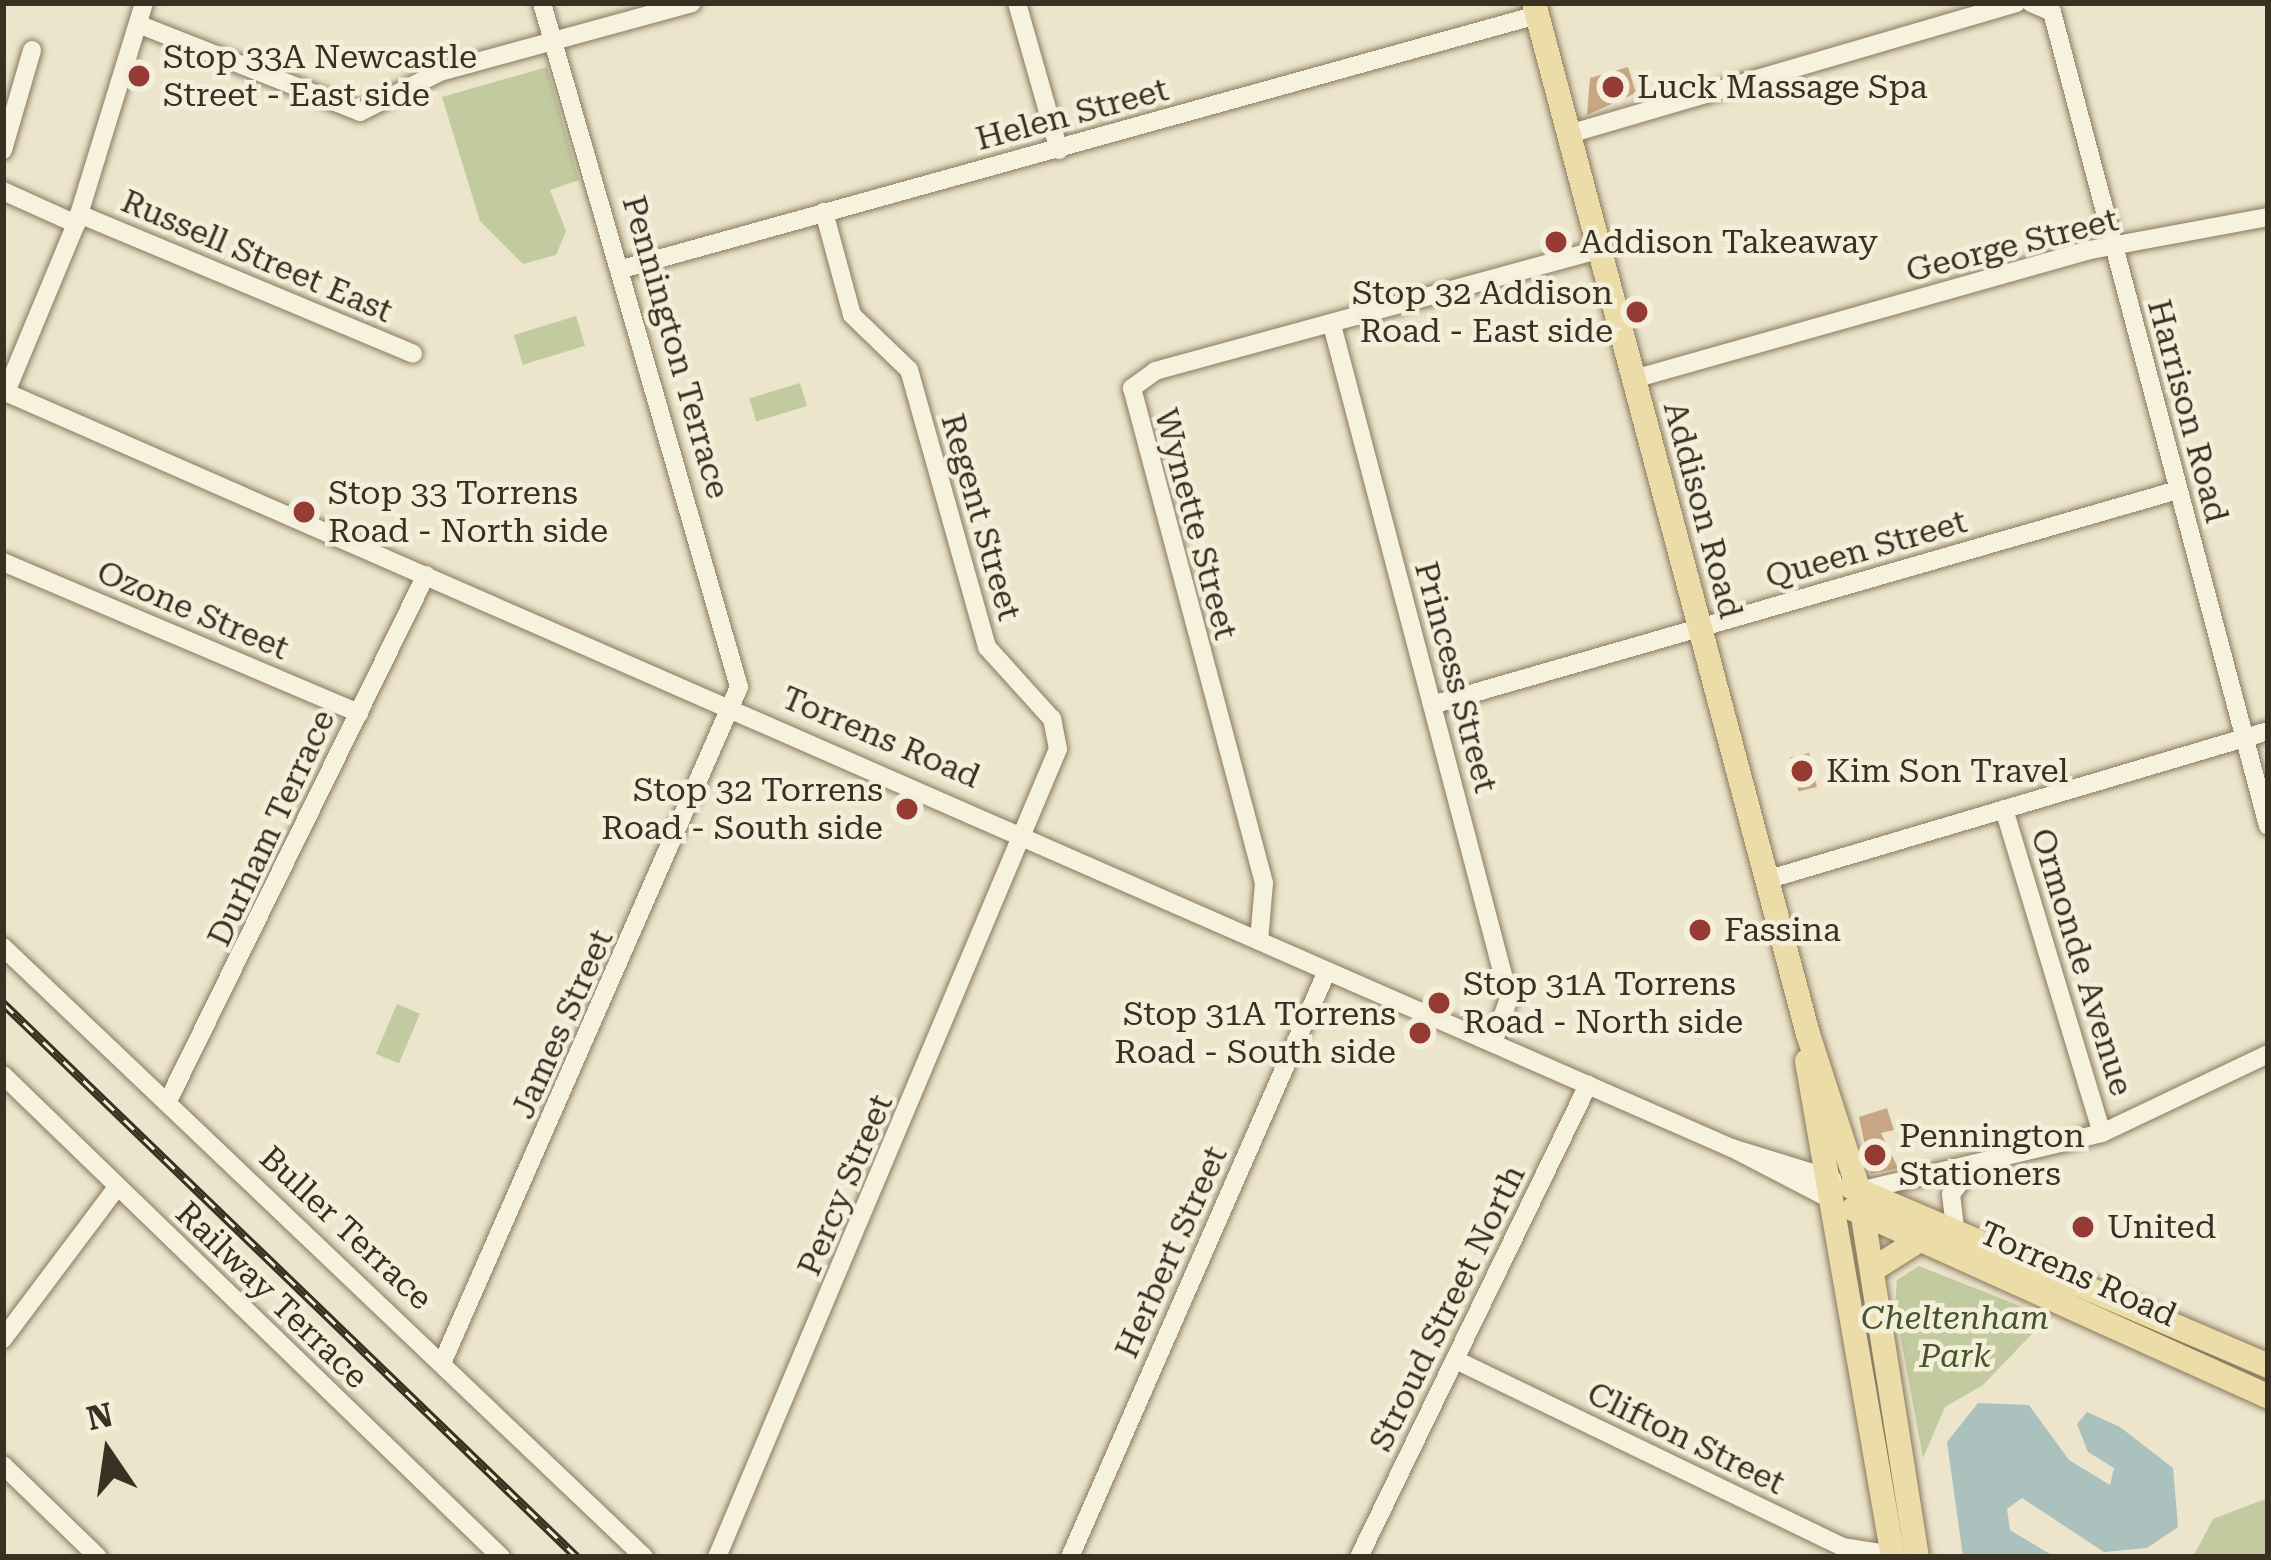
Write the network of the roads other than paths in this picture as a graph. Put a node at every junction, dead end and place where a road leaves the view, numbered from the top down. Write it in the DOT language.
graph roads {
  1 [pos="144,3"];
  2 [pos="542,3"];
  3 [pos="692,3"];
  4 [pos="1017,3"];
  5 [pos="2016,3"];
  6 [pos="2031,3"];
  7 [pos="2056,7"];
  8 [pos="1536,9"];
  9 [pos="138,24"];
  10 [pos="554,40"];
  11 [pos="32,50"];
  12 [pos="1569,134"];
  13 [pos="3,150"];
  14 [pos="1059,150"];
  15 [pos="3,191"];
  16 [pos="824,212"];
  17 [pos="2268,217"];
  18 [pos="77,219"];
  19 [pos="2114,246"];
  20 [pos="1600,249"];
  21 [pos="622,269"];
  22 [pos="1333,325"];
  23 [pos="413,354"];
  24 [pos="1634,379"];
  25 [pos="4,392"];
  26 [pos="2178,490"];
  27 [pos="3,562"];
  28 [pos="426,575"];
  29 [pos="1700,628"];
  30 [pos="1432,705"];
  31 [pos="733,710"];
  32 [pos="359,713"];
  33 [pos="2268,731"];
  34 [pos="2244,738"];
  35 [pos="2005,809"];
  36 [pos="2268,826"];
  37 [pos="1024,835"];
  38 [pos="1766,880"];
  39 [pos="1259,941"];
  40 [pos="3,946"];
  41 [pos="1328,971"];
  42 [pos="1808,1034"];
  43 [pos="1493,1043"];
  44 [pos="2268,1054"];
  45 [pos="3,1075"];
  46 [pos="1588,1085"];
  47 [pos="166,1103"];
  48 [pos="2102,1133"];
  49 [pos="1970,1170"];
  50 [pos="117,1187"];
  51 [pos="1833,1190"];
  52 [pos="1861,1203"];
  53 [pos="1956,1235"];
  54 [pos="1921,1239"];
  55 [pos="1871,1270"];
  56 [pos="3,1339"];
  57 [pos="2240,1354"];
  58 [pos="1456,1360"];
  59 [pos="443,1361"];
  60 [pos="2268,1366"];
  61 [pos="2237,1382"];
  62 [pos="2268,1396"];
  63 [pos="3,1465"];
  64 [pos="1893,1556"];
  65 [pos="98,1557"];
  66 [pos="501,1557"];
  67 [pos="644,1557"];
  68 [pos="717,1557"];
  69 [pos="1070,1557"];
  70 [pos="1359,1557"];
  71 [pos="1917,1557"];
  1 -- 9 [label="street"];
  2 -- 10 [label="street, Pennington Terrace"];
  3 -- 10 [label="street"];
  4 -- 14 [label="street"];
  5 -- 12 [label="street"];
  6 -- 7 [label="street"];
  7 -- 19 [label="street, Harrison Road"];
  8 -- 12 [label="main road, Addison Road"];
  8 -- 14 [label="street, Helen Street"];
  9 -- 10 [label="street"];
  9 -- 18 [label="street"];
  10 -- 21 [label="street, Pennington Terrace"];
  11 -- 13 [label="street"];
  12 -- 20 [label="main road, Addison Road"];
  14 -- 16 [label="street, Helen Street"];
  15 -- 18 [label="street, Russell Street East"];
  16 -- 21 [label="street, Helen Street"];
  16 -- 37 [label="street, Regent Street"];
  17 -- 19 [label="street, George Street"];
  18 -- 23 [label="street, Russell Street East"];
  18 -- 25 [label="street"];
  19 -- 24 [label="street, George Street"];
  19 -- 26 [label="street, Harrison Road"];
  20 -- 22 [label="street, Wynette Street"];
  20 -- 24 [label="main road, Addison Road"];
  21 -- 31 [label="street, Pennington Terrace"];
  22 -- 30 [label="street, Princess Street"];
  22 -- 39 [label="street, Wynette Street"];
  24 -- 29 [label="main road, Addison Road"];
  25 -- 28 [label="street, Torrens Road"];
  26 -- 29 [label="street, Queen Street"];
  26 -- 34 [label="street, Harrison Road"];
  27 -- 32 [label="street, Ozone Street"];
  28 -- 31 [label="street, Torrens Road"];
  28 -- 32 [label="street, Durham Terrace"];
  29 -- 30 [label="street, Queen Street"];
  29 -- 38 [label="main road, Addison Road"];
  30 -- 43 [label="street, Princess Street"];
  31 -- 37 [label="street, Torrens Road"];
  31 -- 59 [label="street, James Street"];
  32 -- 47 [label="street, Durham Terrace"];
  33 -- 34 [label="street"];
  34 -- 35 [label="street"];
  34 -- 36 [label="street, Harrison Road"];
  35 -- 38 [label="street"];
  35 -- 48 [label="street, Ormonde Avenue"];
  37 -- 39 [label="street, Torrens Road"];
  37 -- 68 [label="street, Percy Street"];
  38 -- 42 [label="main road, Addison Road"];
  39 -- 41 [label="street, Torrens Road"];
  40 -- 47 [label="street, Buller Terrace"];
  41 -- 43 [label="street, Torrens Road"];
  41 -- 69 [label="street, Herbert Street"];
  42 -- 51 [label="main road, Addison Road"];
  42 -- 52 [label="main road, Addison Road"];
  43 -- 46 [label="street, Torrens Road"];
  44 -- 48 [label="street"];
  45 -- 50 [label="street, Railway Terrace"];
  46 -- 51 [label="street, Torrens Road"];
  46 -- 58 [label="street, Stroud Street North"];
  47 -- 59 [label="street, Buller Terrace"];
  48 -- 49 [label="street"];
  49 -- 52 [label="street"];
  49 -- 53 [label="street"];
  50 -- 56 [label="street"];
  50 -- 66 [label="street, Railway Terrace"];
  51 -- 52 [label="main road, Torrens Road"];
  51 -- 64 [label="main road, Addison Road"];
  52 -- 53 [label="main road, Torrens Road"];
  52 -- 54 [label="main road, Torrens Road"];
  52 -- 55 [label="main road, Addison Road"];
  53 -- 57 [label="main road, Torrens Road"];
  54 -- 55 [label="main road"];
  54 -- 61 [label="main road, Torrens Road"];
  55 -- 71 [label="main road, Addison Road"];
  57 -- 60 [label="main road, Torrens Road"];
  57 -- 61 [label="main road"];
  58 -- 64 [label="street, Clifton Street"];
  58 -- 70 [label="street, Stroud Street North"];
  59 -- 67 [label="street, Buller Terrace"];
  61 -- 62 [label="main road, Torrens Road"];
  63 -- 65 [label="street"];
}
